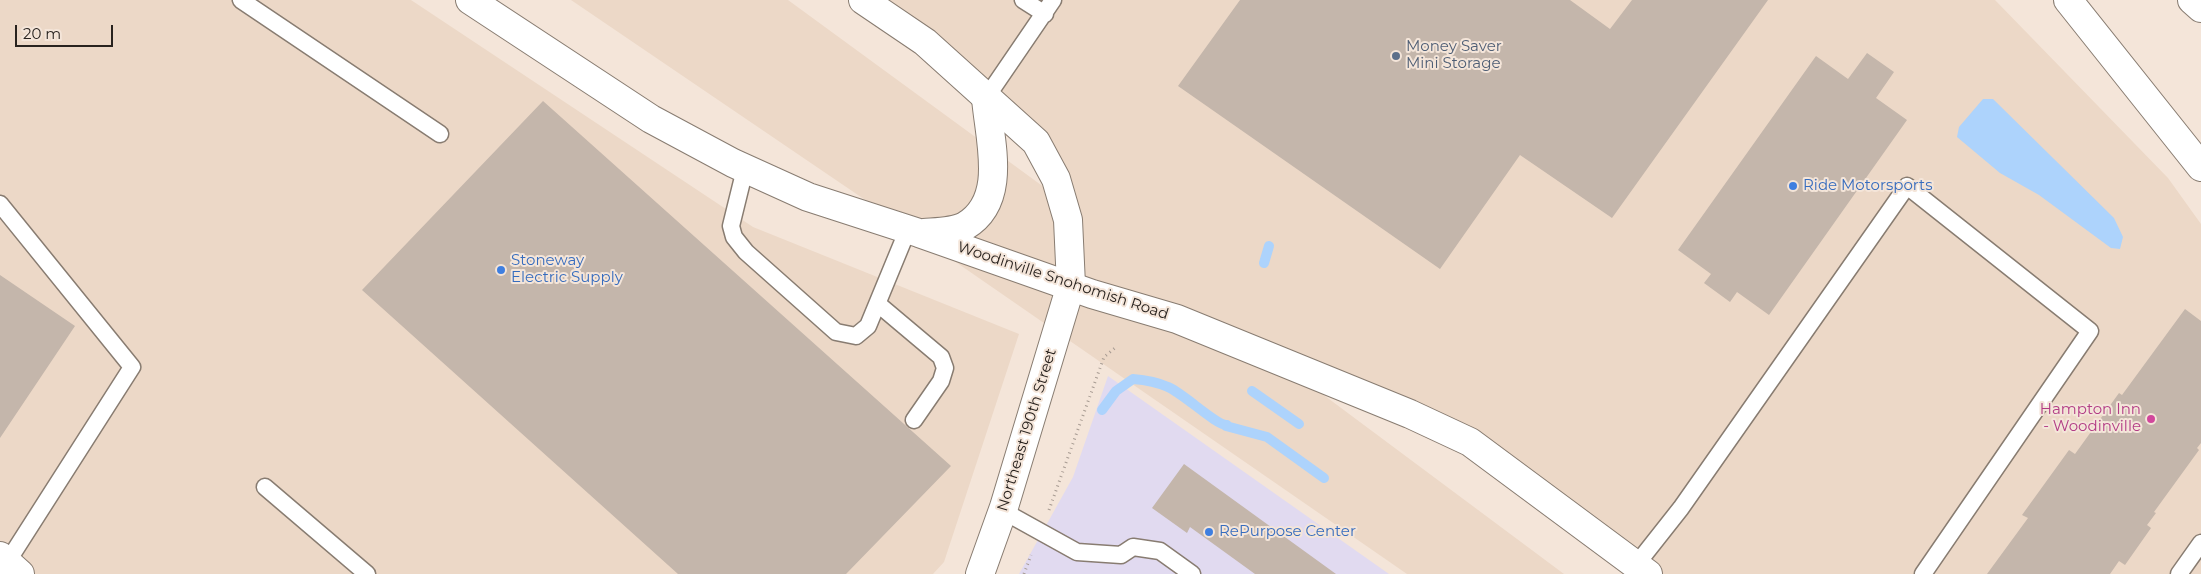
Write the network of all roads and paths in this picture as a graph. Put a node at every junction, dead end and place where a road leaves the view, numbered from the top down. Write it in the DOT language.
graph roads {
  1 [pos="242,0"];
  2 [pos="470,0"];
  3 [pos="863,0"];
  4 [pos="1023,0"];
  5 [pos="2068,0"];
  6 [pos="2192,0"];
  7 [pos="1049,7"];
  8 [pos="2201,8"];
  9 [pos="986,98"];
  10 [pos="440,134"];
  11 [pos="2201,167"];
  12 [pos="745,169"];
  13 [pos="0,204"];
  14 [pos="914,231"];
  15 [pos="1071,285"];
  16 [pos="878,304"];
  17 [pos="1116,348"];
  18 [pos="914,420"];
  19 [pos="265,487"];
  20 [pos="1003,511"];
  21 [pos="1040,531"];
  22 [pos="2201,543"];
  23 [pos="9,564"];
  24 [pos="1642,570"];
  25 [pos="367,574"];
  26 [pos="980,574"];
  27 [pos="1024,574"];
  28 [pos="1192,574"];
  29 [pos="1923,574"];
  30 [pos="2179,574"];
  1 -- 10 [label="lane"];
  2 -- 12 [label="main road, Woodinville Snohomish Road"];
  3 -- 9 [label="main road, Northeast 190th Street"];
  4 -- 7 [label="lane"];
  5 -- 11 [label="main road"];
  6 -- 8 [label="main road"];
  7 -- 9 [label="lane"];
  9 -- 14 [label="main road"];
  9 -- 15 [label="main road, Northeast 190th Street"];
  12 -- 14 [label="main road, Woodinville Snohomish Road"];
  12 -- 16 [label="lane"];
  13 -- 23 [label="lane"];
  14 -- 15 [label="main road, Woodinville Snohomish Road"];
  14 -- 16 [label="lane"];
  15 -- 20 [label="main road, Northeast 190th Street"];
  15 -- 24 [label="main road, Woodinville Snohomish Road"];
  16 -- 18 [label="lane"];
  17 -- 21 [label="path"];
  19 -- 25 [label="lane"];
  20 -- 21 [label="lane"];
  20 -- 26 [label="main road, Northeast 190th Street"];
  21 -- 27 [label="path"];
  21 -- 28 [label="lane"];
  22 -- 30 [label="lane"];
  24 -- 29 [label="lane"];
}
